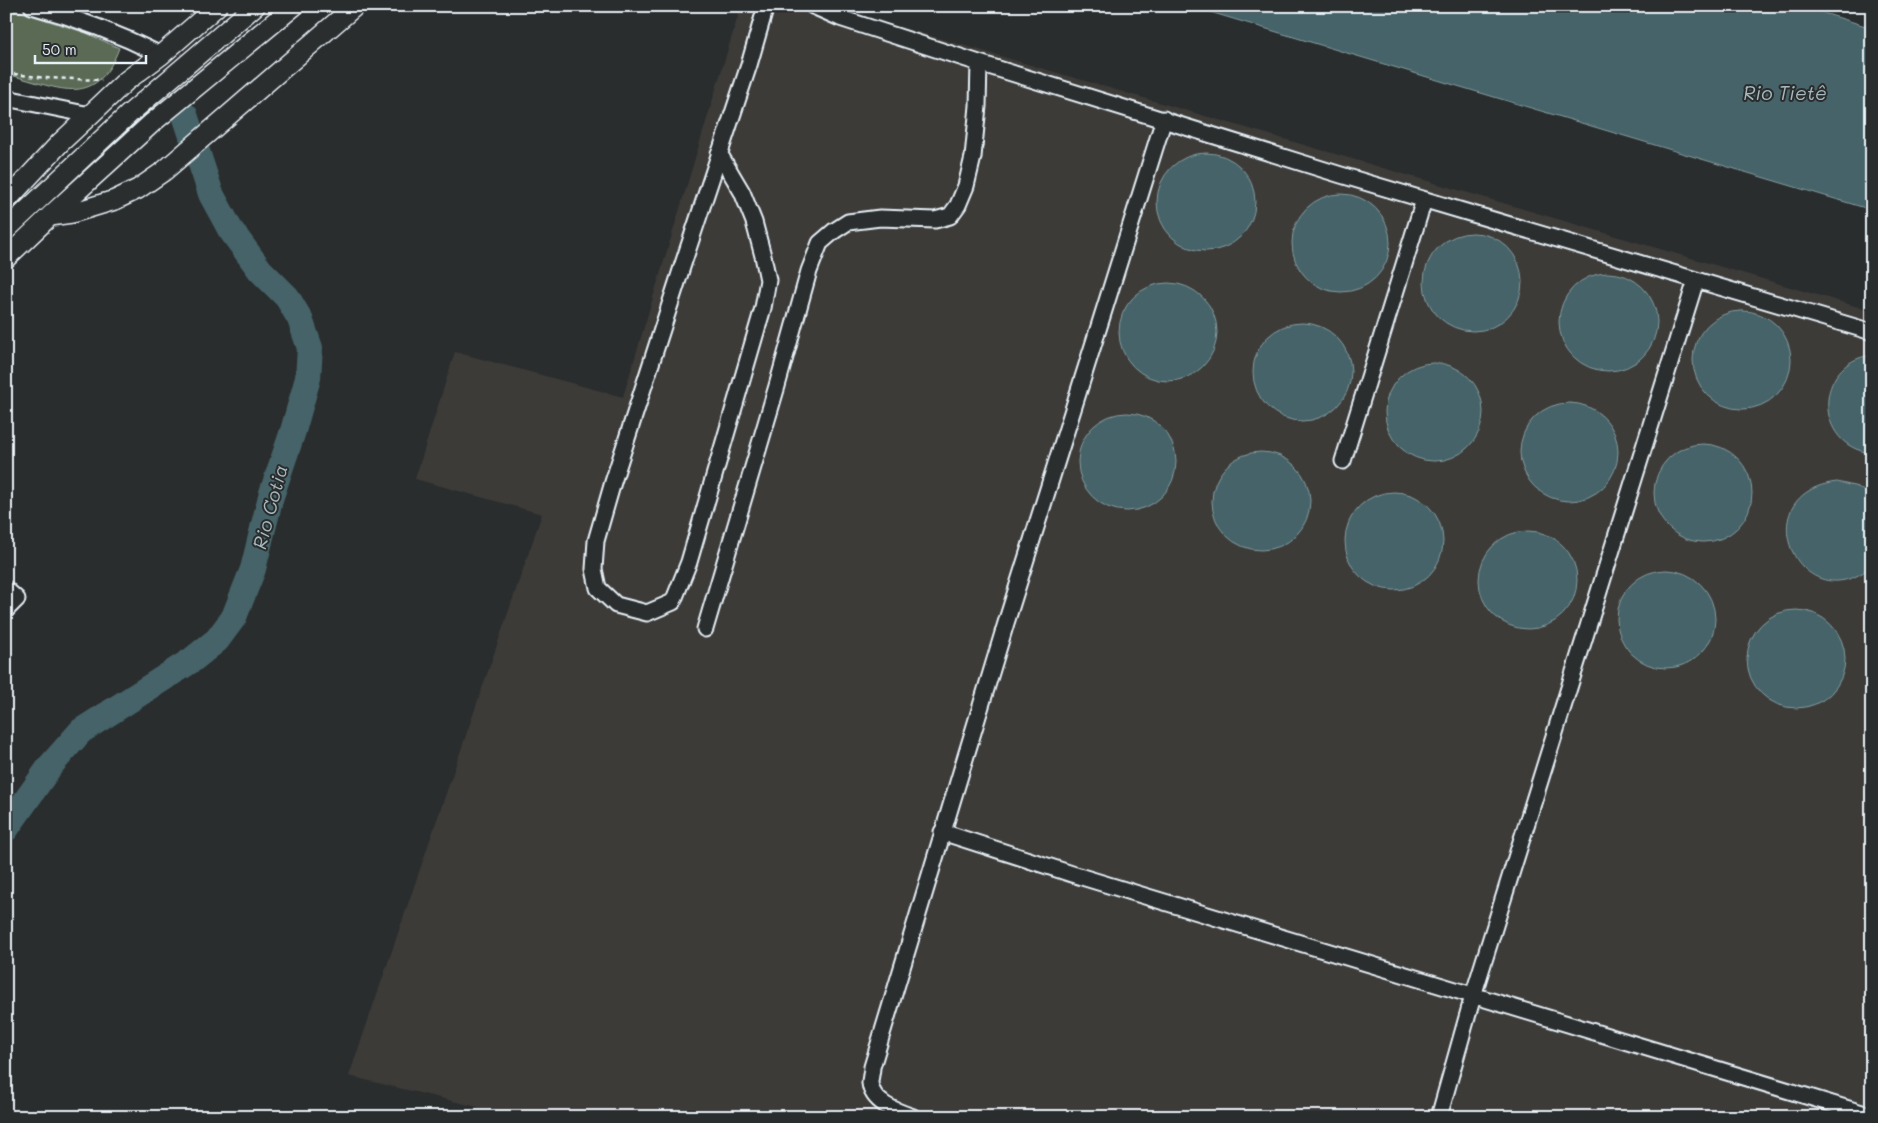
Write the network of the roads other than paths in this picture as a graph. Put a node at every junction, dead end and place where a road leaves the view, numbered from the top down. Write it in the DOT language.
graph roads {
  1 [pos="32,6"];
  2 [pos="217,6"];
  3 [pos="255,6"];
  4 [pos="294,6"];
  5 [pos="355,6"];
  6 [pos="766,6"];
  7 [pos="813,6"];
  8 [pos="161,55"];
  9 [pos="979,63"];
  10 [pos="6,98"];
  11 [pos="90,115"];
  12 [pos="1164,119"];
  13 [pos="719,153"];
  14 [pos="1424,200"];
  15 [pos="6,201"];
  16 [pos="50,216"];
  17 [pos="6,230"];
  18 [pos="6,258"];
  19 [pos="1696,280"];
  20 [pos="1872,332"];
  21 [pos="1343,461"];
  22 [pos="6,589"];
  23 [pos="6,610"];
  24 [pos="705,629"];
  25 [pos="942,832"];
  26 [pos="1473,996"];
  27 [pos="1872,1116"];
  28 [pos="913,1117"];
  29 [pos="1439,1117"];
  1 -- 8 [label="street"];
  2 -- 8 [label="main road"];
  3 -- 17 [label="main road"];
  4 -- 16 [label="main road"];
  5 -- 16 [label="main road"];
  6 -- 13 [label="street"];
  7 -- 9 [label="street"];
  8 -- 11 [label="main road"];
  9 -- 12 [label="street"];
  9 -- 24 [label="street"];
  10 -- 11 [label="street"];
  11 -- 15 [label="main road"];
  12 -- 14 [label="street"];
  12 -- 25 [label="street"];
  13 -- 13 [label="street"];
  14 -- 19 [label="street"];
  14 -- 21 [label="street"];
  16 -- 18 [label="main road"];
  19 -- 20 [label="street"];
  19 -- 26 [label="street"];
  22 -- 23 [label="street"];
  25 -- 26 [label="street"];
  25 -- 28 [label="street"];
  26 -- 27 [label="street"];
  26 -- 29 [label="street"];
}
